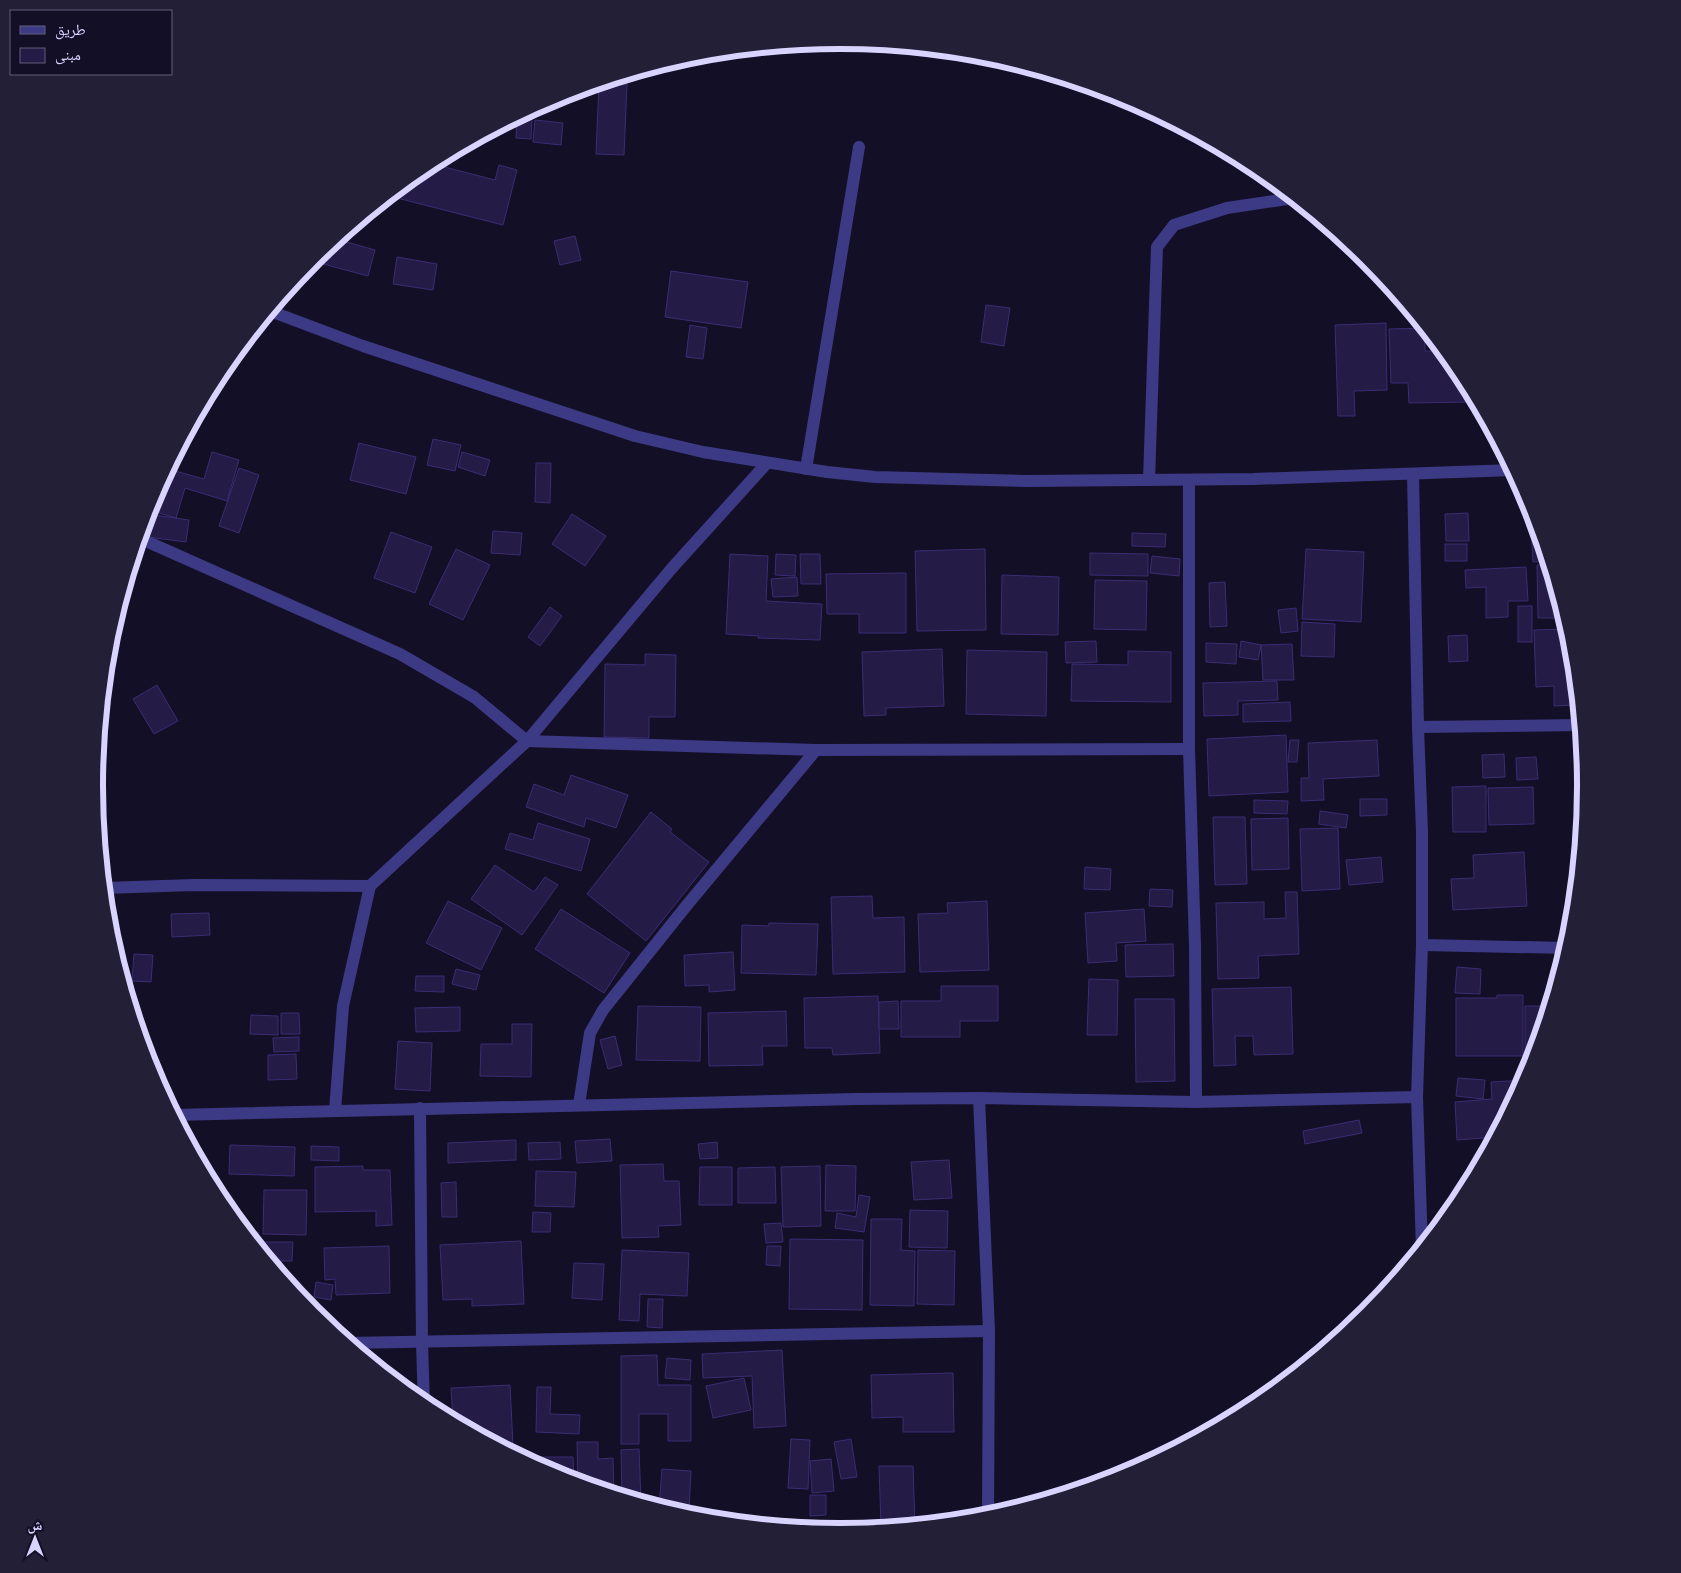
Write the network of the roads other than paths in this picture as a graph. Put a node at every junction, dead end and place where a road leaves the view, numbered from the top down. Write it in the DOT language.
graph roads {
  1 [pos="859,147"];
  2 [pos="1287,199"];
  3 [pos="275,313"];
  4 [pos="767,463"];
  5 [pos="806,469"];
  6 [pos="1507,470"];
  7 [pos="1413,474"];
  8 [pos="1149,480"];
  9 [pos="1189,480"];
  10 [pos="145,540"];
  11 [pos="1576,725"];
  12 [pos="1418,727"];
  13 [pos="527,741"];
  14 [pos="1189,749"];
  15 [pos="816,750"];
  16 [pos="370,886"];
  17 [pos="110,888"];
  18 [pos="1422,946"];
  19 [pos="1560,948"];
  20 [pos="1417,1097"];
  21 [pos="979,1098"];
  22 [pos="1196,1102"];
  23 [pos="579,1104"];
  24 [pos="420,1108"];
  25 [pos="335,1111"];
  26 [pos="180,1115"];
  27 [pos="1422,1241"];
  28 [pos="989,1331"];
  29 [pos="422,1343"];
  30 [pos="357,1344"];
  31 [pos="424,1395"];
  32 [pos="988,1509"];
  1 -- 5 [label="street"];
  2 -- 8 [label="street"];
  3 -- 4 [label="street"];
  4 -- 5 [label="street"];
  4 -- 13 [label="street"];
  5 -- 8 [label="street"];
  6 -- 7 [label="street"];
  7 -- 9 [label="street"];
  7 -- 12 [label="street"];
  8 -- 9 [label="street"];
  9 -- 14 [label="street"];
  10 -- 13 [label="street"];
  11 -- 12 [label="street"];
  12 -- 18 [label="street"];
  13 -- 15 [label="street"];
  13 -- 16 [label="street"];
  14 -- 15 [label="street"];
  14 -- 22 [label="street"];
  15 -- 23 [label="street"];
  16 -- 17 [label="street"];
  16 -- 25 [label="street"];
  18 -- 19 [label="street"];
  18 -- 20 [label="street"];
  20 -- 22 [label="street"];
  20 -- 27 [label="street"];
  21 -- 22 [label="street"];
  21 -- 23 [label="street"];
  21 -- 28 [label="street"];
  23 -- 24 [label="street"];
  24 -- 25 [label="street"];
  24 -- 29 [label="street"];
  25 -- 26 [label="street"];
  28 -- 29 [label="street"];
  28 -- 32 [label="street"];
  29 -- 30 [label="street"];
  29 -- 31 [label="street"];
}
